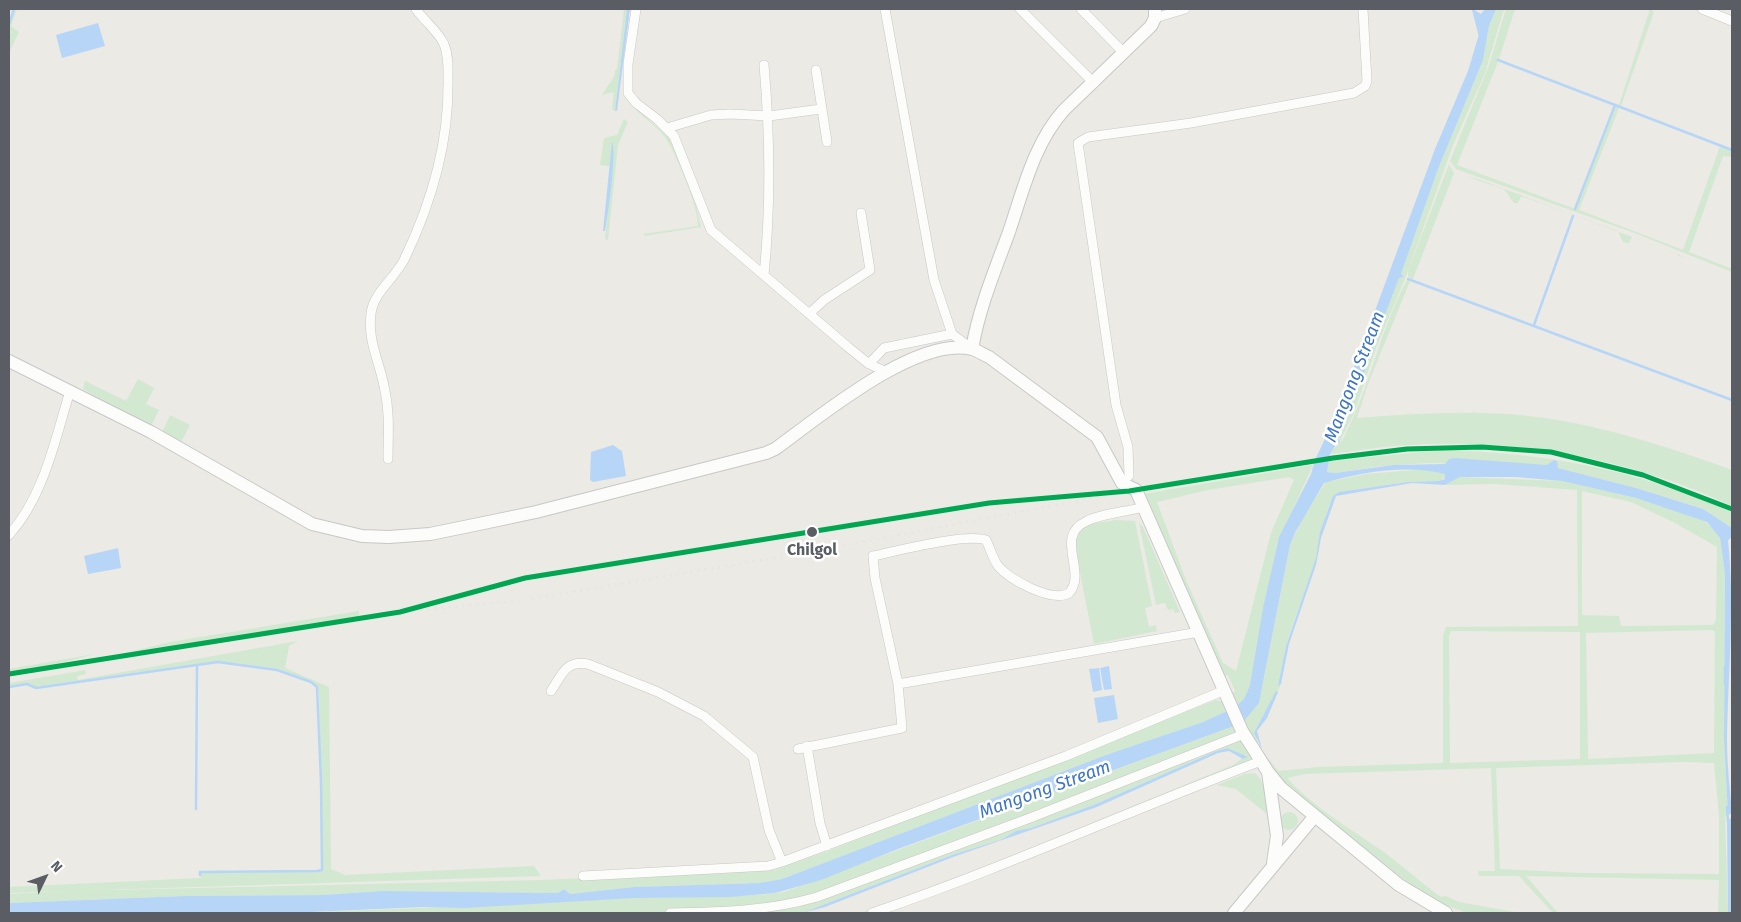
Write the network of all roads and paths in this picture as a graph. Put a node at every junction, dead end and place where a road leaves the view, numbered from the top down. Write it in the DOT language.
graph roads {
  1 [pos="416,9"];
  2 [pos="636,9"];
  3 [pos="885,9"];
  4 [pos="1020,9"];
  5 [pos="1081,9"];
  6 [pos="1185,9"];
  7 [pos="1363,9"];
  8 [pos="1702,9"];
  9 [pos="1155,13"];
  10 [pos="1732,21"];
  11 [pos="1124,53"];
  12 [pos="764,65"];
  13 [pos="816,70"];
  14 [pos="1094,83"];
  15 [pos="820,109"];
  16 [pos="769,116"];
  17 [pos="667,128"];
  18 [pos="827,142"];
  19 [pos="861,212"];
  20 [pos="764,275"];
  21 [pos="809,314"];
  22 [pos="952,334"];
  23 [pos="972,349"];
  24 [pos="9,362"];
  25 [pos="869,364"];
  26 [pos="887,372"];
  27 [pos="70,391"];
  28 [pos="388,459"];
  29 [pos="1129,476"];
  30 [pos="1144,508"];
  31 [pos="9,535"];
  32 [pos="1199,632"];
  33 [pos="898,684"];
  34 [pos="551,691"];
  35 [pos="1226,694"];
  36 [pos="1243,732"];
  37 [pos="1264,766"];
  38 [pos="1314,817"];
  39 [pos="827,846"];
  40 [pos="782,862"];
  41 [pos="1274,863"];
  42 [pos="583,876"];
  43 [pos="670,913"];
  44 [pos="872,913"];
  45 [pos="1234,913"];
  46 [pos="1446,913"];
  1 -- 28 [label="street"];
  2 -- 17 [label="street"];
  3 -- 22 [label="street"];
  4 -- 14 [label="street"];
  5 -- 11 [label="street"];
  6 -- 9 [label="street"];
  7 -- 29 [label="street"];
  8 -- 10 [label="street"];
  9 -- 11 [label="street"];
  11 -- 14 [label="street"];
  12 -- 16 [label="street"];
  13 -- 15 [label="street"];
  14 -- 23 [label="street"];
  15 -- 16 [label="street"];
  15 -- 18 [label="street"];
  16 -- 17 [label="street"];
  16 -- 20 [label="street"];
  17 -- 20 [label="street"];
  19 -- 21 [label="street"];
  20 -- 21 [label="street"];
  21 -- 25 [label="street"];
  22 -- 23 [label="street"];
  22 -- 25 [label="street"];
  23 -- 26 [label="street"];
  23 -- 30 [label="street"];
  24 -- 27 [label="street"];
  25 -- 26 [label="street"];
  26 -- 27 [label="street"];
  27 -- 31 [label="street"];
  30 -- 32 [label="street"];
  30 -- 33 [label="street"];
  32 -- 33 [label="street"];
  32 -- 35 [label="street"];
  33 -- 39 [label="street"];
  34 -- 40 [label="street"];
  35 -- 36 [label="street"];
  35 -- 39 [label="street"];
  36 -- 37 [label="street"];
  36 -- 43 [label="street"];
  37 -- 38 [label="street"];
  37 -- 41 [label="street"];
  37 -- 44 [label="street"];
  38 -- 41 [label="street"];
  38 -- 46 [label="street"];
  39 -- 40 [label="street"];
  40 -- 42 [label="street"];
  41 -- 45 [label="street"];
}
